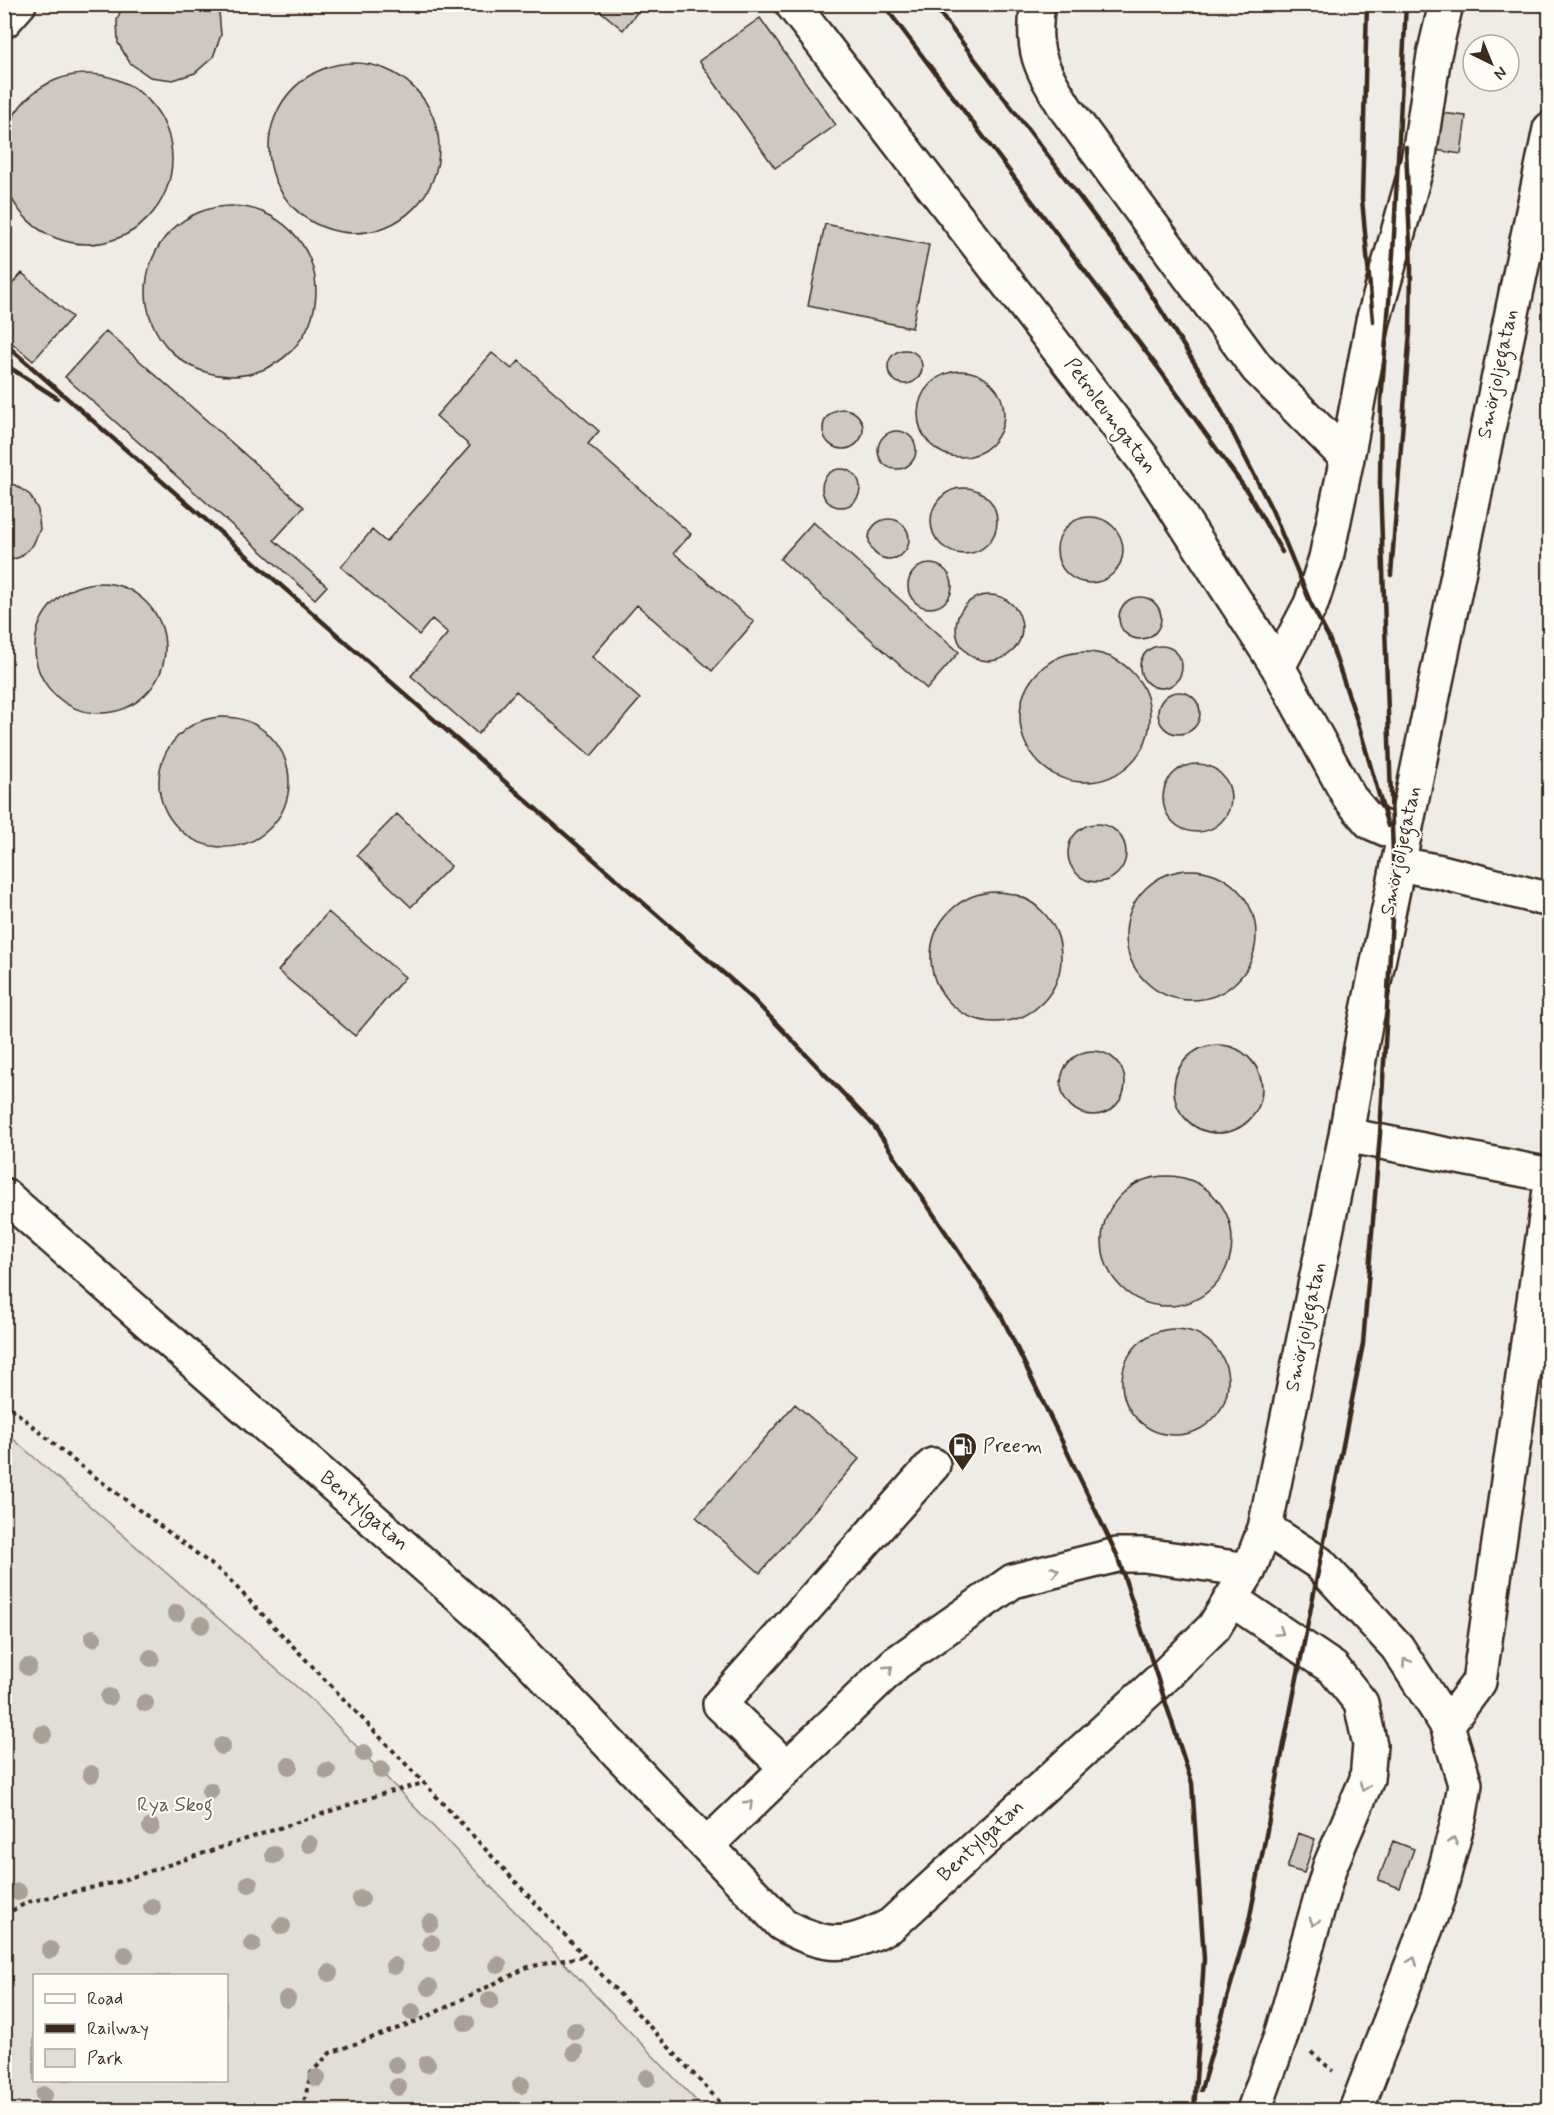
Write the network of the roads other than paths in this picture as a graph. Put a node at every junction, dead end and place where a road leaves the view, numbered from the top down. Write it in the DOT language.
graph roads {
  1 [pos="18,4"];
  2 [pos="792,4"];
  3 [pos="1038,4"];
  4 [pos="1446,4"];
  5 [pos="4,21"];
  6 [pos="1550,129"];
  7 [pos="1347,458"];
  8 [pos="1278,667"];
  9 [pos="1401,850"];
  10 [pos="1550,900"];
  11 [pos="1346,1135"];
  12 [pos="1550,1175"];
  13 [pos="1550,1190"];
  14 [pos="4,1195"];
  15 [pos="933,1465"];
  16 [pos="1265,1528"];
  17 [pos="1249,1570"];
  18 [pos="1231,1599"];
  19 [pos="1447,1725"];
  20 [pos="787,1767"];
  21 [pos="706,1845"];
  22 [pos="1254,2110"];
  23 [pos="1356,2110"];
  1 -- 5 [label="street"];
  2 -- 8 [label="street, Petroleumgatan"];
  3 -- 7 [label="street"];
  4 -- 7 [label="street"];
  6 -- 9 [label="street, Smörjoljegatan"];
  7 -- 8 [label="street"];
  8 -- 9 [label="street, Petroleumgatan"];
  9 -- 10 [label="street, Petroleumgatan"];
  9 -- 11 [label="street, Smörjoljegatan"];
  11 -- 12 [label="street"];
  11 -- 16 [label="street, Smörjoljegatan"];
  13 -- 19 [label="street"];
  14 -- 21 [label="street, Bentylgatan"];
  15 -- 20 [label="street"];
  16 -- 17 [label="street, Smörjoljegatan"];
  19 -- 16 [label="street, one-way"];
  17 -- 18 [label="street, Bentylgatan"];
  20 -- 17 [label="street, one-way"];
  18 -- 21 [label="street, Bentylgatan"];
  18 -- 22 [label="street, one-way"];
  23 -- 19 [label="street, one-way"];
  21 -- 20 [label="street, one-way"];
}
